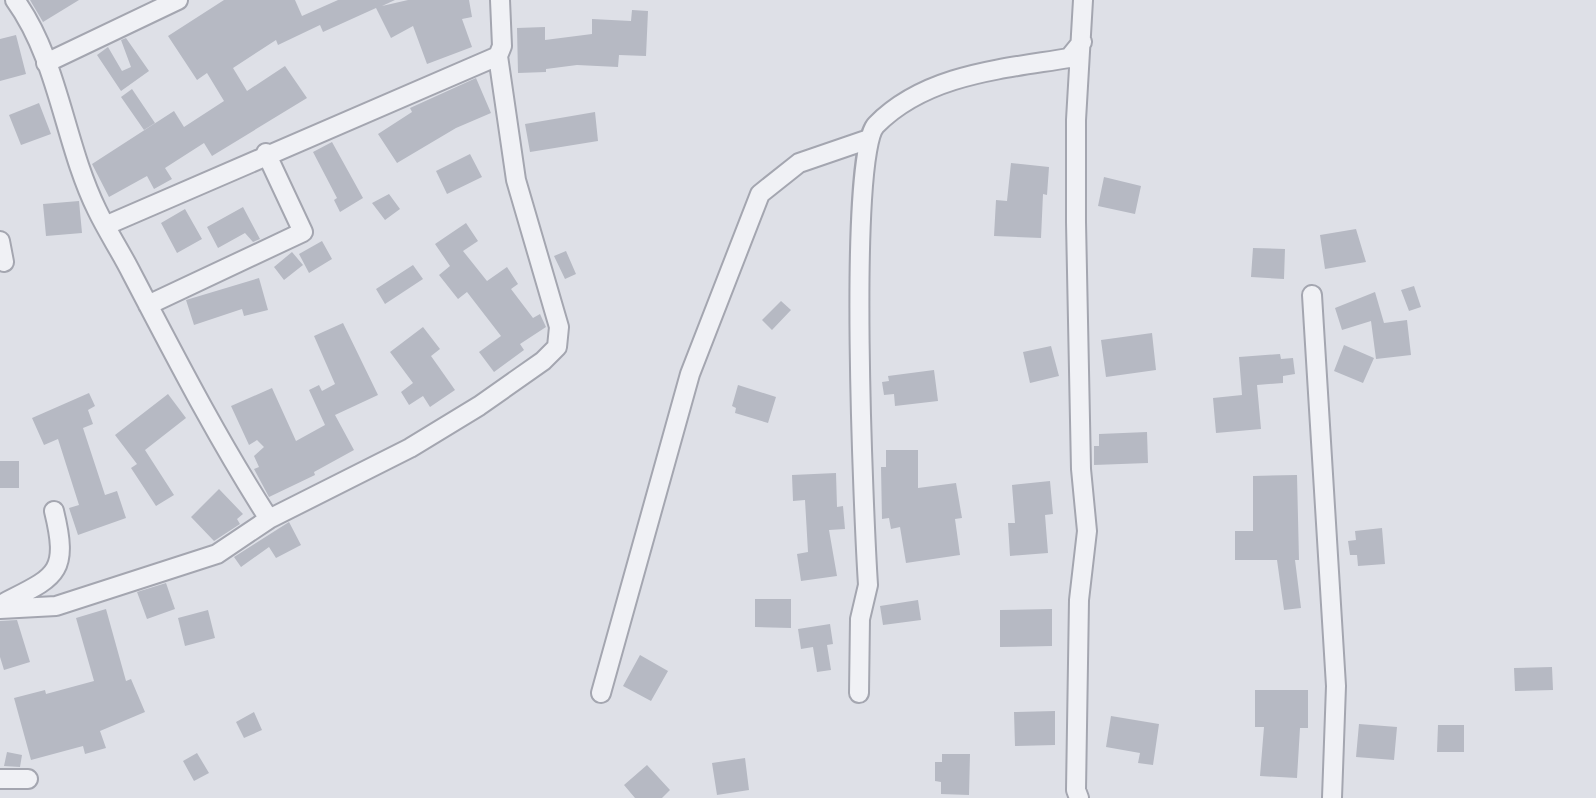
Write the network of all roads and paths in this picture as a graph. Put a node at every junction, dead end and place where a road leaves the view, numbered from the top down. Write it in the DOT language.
graph roads {
  1 [pos="15,0"];
  2 [pos="178,0"];
  3 [pos="500,0"];
  4 [pos="1083,0"];
  5 [pos="1082,42"];
  6 [pos="498,56"];
  7 [pos="46,63"];
  8 [pos="869,139"];
  9 [pos="266,153"];
  10 [pos="107,225"];
  11 [pos="0,241"];
  12 [pos="4,262"];
  13 [pos="1312,295"];
  14 [pos="148,305"];
  15 [pos="54,511"];
  16 [pos="269,519"];
  17 [pos="0,607"];
  18 [pos="601,693"];
  19 [pos="859,693"];
  20 [pos="0,779"];
  21 [pos="28,779"];
  22 [pos="1079,798"];
  23 [pos="1332,798"];
  1 -- 7 [label="street"];
  2 -- 7 [label="street"];
  3 -- 6 [label="street"];
  4 -- 5 [label="street"];
  5 -- 8 [label="street"];
  5 -- 22 [label="street"];
  6 -- 9 [label="street"];
  6 -- 16 [label="street"];
  7 -- 10 [label="street"];
  8 -- 18 [label="street"];
  8 -- 19 [label="street"];
  9 -- 10 [label="street"];
  9 -- 14 [label="street"];
  10 -- 14 [label="street"];
  11 -- 12 [label="street"];
  13 -- 23 [label="street"];
  14 -- 16 [label="street"];
  15 -- 17 [label="street"];
  16 -- 17 [label="street"];
  20 -- 21 [label="street"];
}
